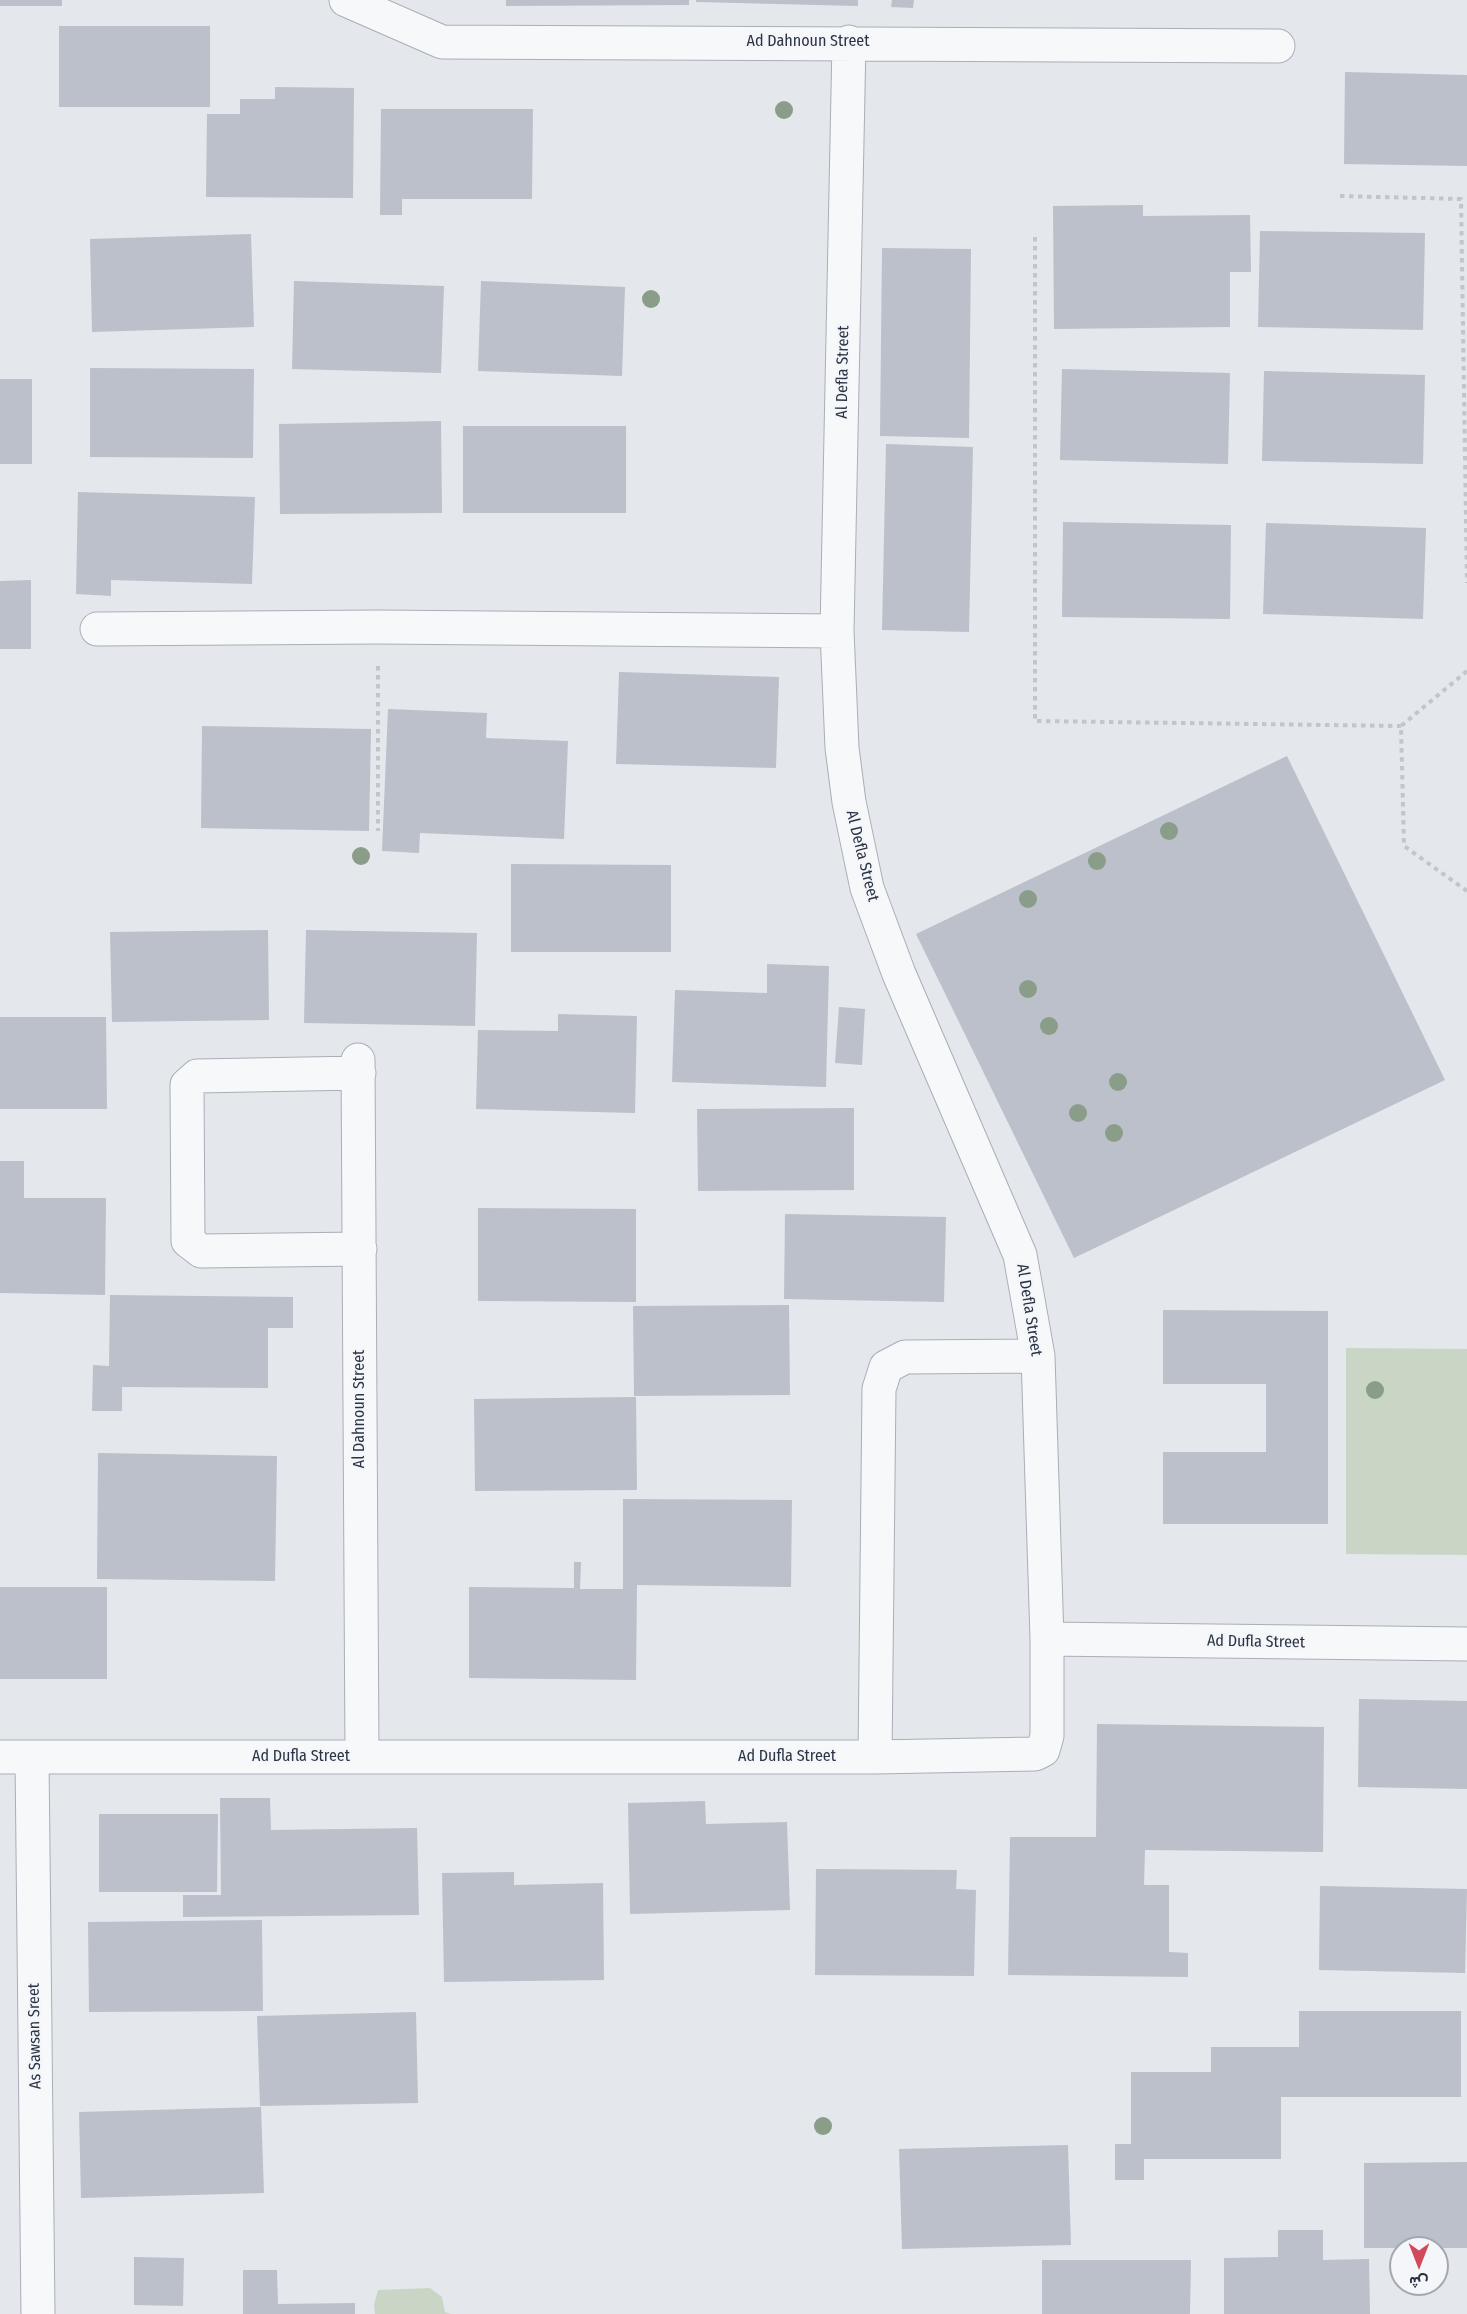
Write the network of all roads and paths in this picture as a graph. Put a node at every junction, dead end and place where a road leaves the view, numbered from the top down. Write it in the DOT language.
graph roads {
  1 [pos="346,0"];
  2 [pos="849,42"];
  3 [pos="1278,46"];
  4 [pos="1340,196"];
  5 [pos="1035,237"];
  6 [pos="1467,583"];
  7 [pos="378,627"];
  8 [pos="97,629"];
  9 [pos="837,630"];
  10 [pos="1467,671"];
  11 [pos="1401,726"];
  12 [pos="378,831"];
  13 [pos="1467,891"];
  14 [pos="360,1249"];
  15 [pos="1038,1356"];
  16 [pos="1047,1640"];
  17 [pos="1467,1644"];
  18 [pos="875,1756"];
  19 [pos="16,1757"];
  20 [pos="362,1757"];
  21 [pos="38,2314"];
  1 -- 2 [label="street, Ad Dahnoun Street"];
  2 -- 3 [label="street, Ad Dahnoun Street"];
  2 -- 9 [label="street, Al Defla Street"];
  4 -- 6 [label="path"];
  5 -- 11 [label="path"];
  7 -- 8 [label="street"];
  7 -- 9 [label="street"];
  7 -- 12 [label="path"];
  9 -- 15 [label="street, Al Defla Street"];
  10 -- 11 [label="path"];
  11 -- 13 [label="path"];
  14 -- 14 [label="street, Al Dahnoun Street"];
  14 -- 20 [label="street, Al Dahnoun Street"];
  15 -- 16 [label="street, Al Defla Street"];
  15 -- 18 [label="street"];
  16 -- 17 [label="street, Ad Dufla Street"];
  16 -- 18 [label="street, Ad Dufla Street"];
  18 -- 20 [label="street, Ad Dufla Street"];
  19 -- 20 [label="street, Ad Dufla Street"];
  19 -- 21 [label="street, As Sawsan Sreet"];
}
